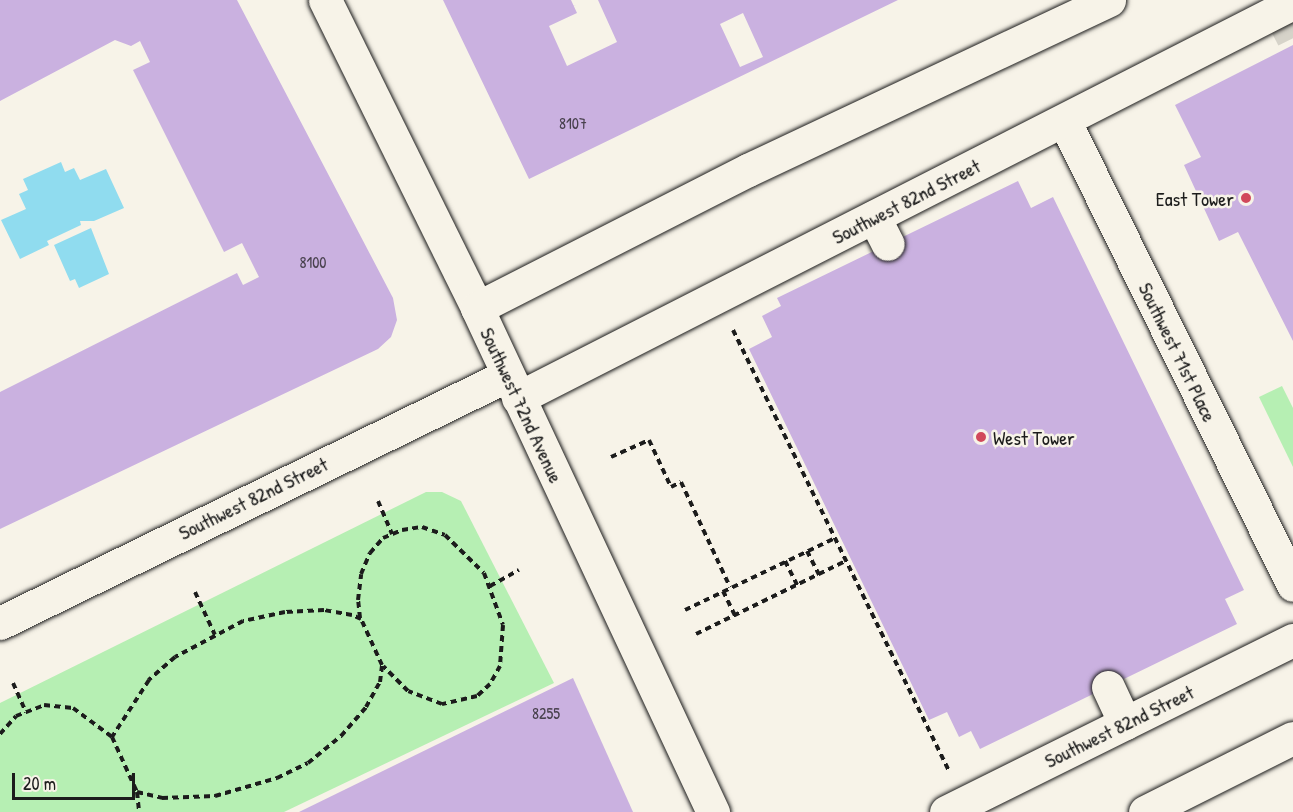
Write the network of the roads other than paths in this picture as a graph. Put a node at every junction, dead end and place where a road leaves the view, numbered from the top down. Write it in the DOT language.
graph roads {
  1 [pos="325,0"];
  2 [pos="1109,0"];
  3 [pos="1293,3"];
  4 [pos="1064,120"];
  5 [pos="477,308"];
  6 [pos="513,386"];
  7 [pos="1293,585"];
  8 [pos="0,623"];
  9 [pos="1293,640"];
  10 [pos="1108,687"];
  11 [pos="1125,723"];
  12 [pos="1293,738"];
  13 [pos="950,797"];
  14 [pos="713,812"];
  15 [pos="1145,812"];
  1 -- 5 [label="street, Southwest 72nd Avenue"];
  2 -- 5 [label="street"];
  3 -- 4 [label="street, Southwest 82nd Street"];
  4 -- 6 [label="street, Southwest 82nd Street"];
  4 -- 7 [label="street, Southwest 71st Place"];
  5 -- 6 [label="street, Southwest 72nd Avenue"];
  6 -- 8 [label="street, Southwest 82nd Street"];
  6 -- 14 [label="street, Southwest 72nd Avenue"];
  9 -- 11 [label="street, Southwest 82nd Street"];
  10 -- 11 [label="street"];
  11 -- 13 [label="street, Southwest 82nd Street"];
  12 -- 15 [label="street"];
}
